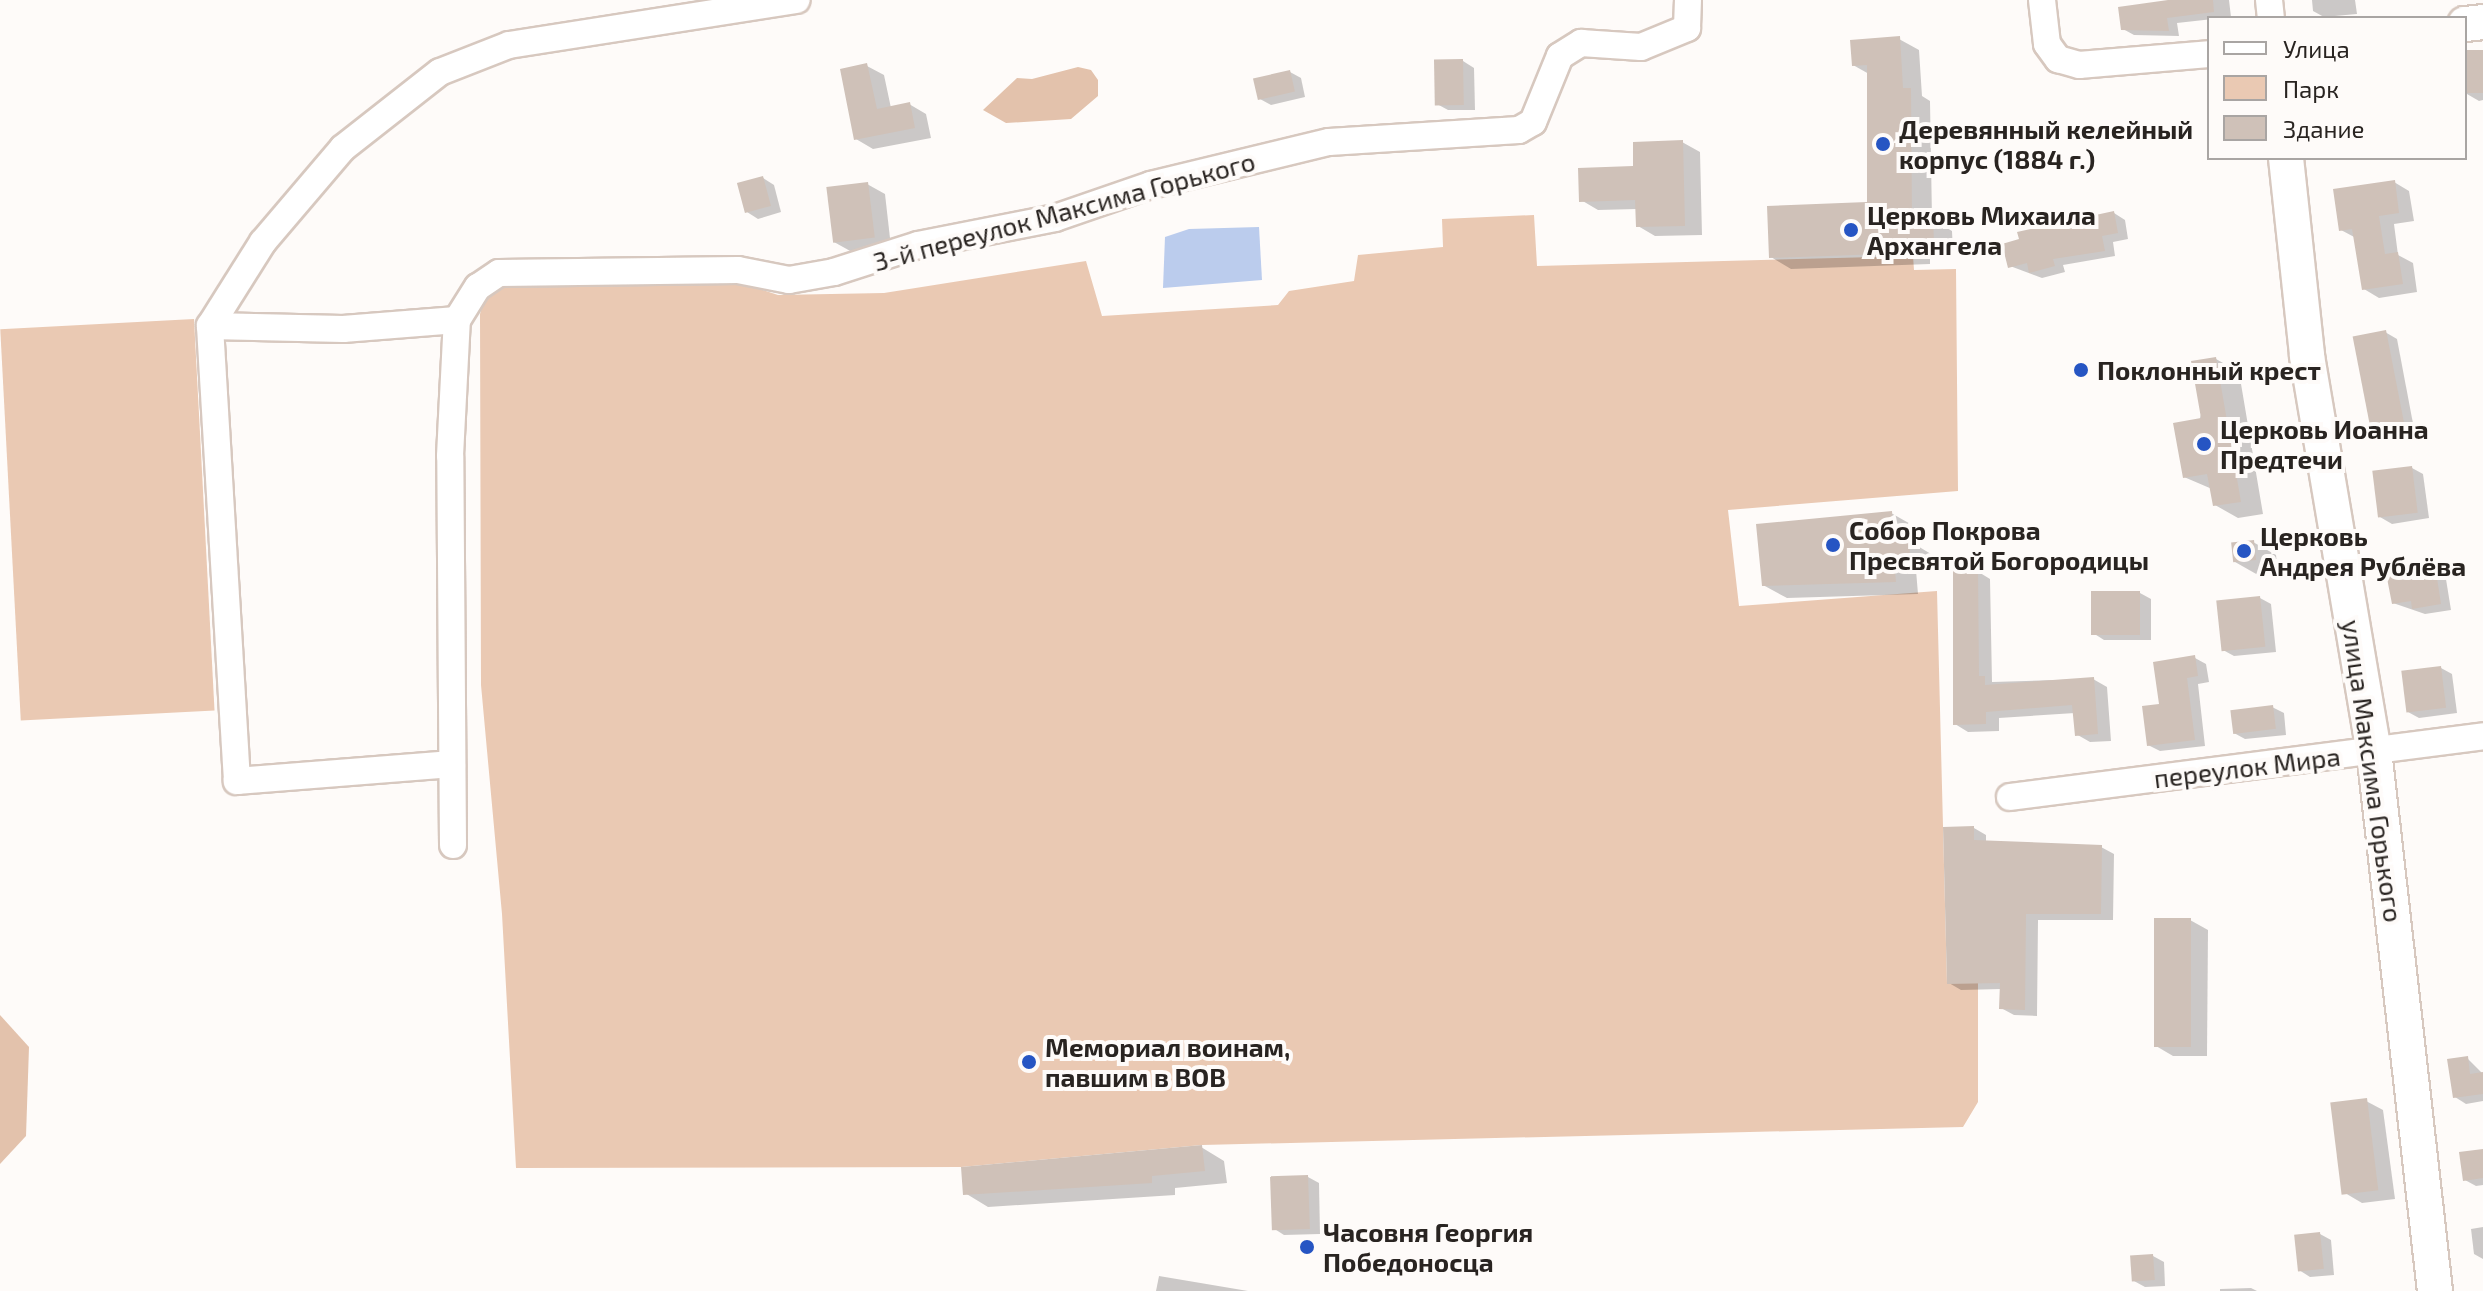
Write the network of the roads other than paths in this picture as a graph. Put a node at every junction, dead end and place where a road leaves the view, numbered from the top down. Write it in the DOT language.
graph roads {
  1 [pos="797,0"];
  2 [pos="1688,0"];
  3 [pos="2042,0"];
  4 [pos="2207,54"];
  5 [pos="2286,160"];
  6 [pos="457,320"];
  7 [pos="210,326"];
  8 [pos="2483,736"];
  9 [pos="2374,751"];
  10 [pos="452,764"];
  11 [pos="2010,797"];
  12 [pos="453,845"];
  13 [pos="2435,1291"];
  1 -- 7 [label="street"];
  2 -- 6 [label="street, 3-й переулок Максима Горького"];
  3 -- 4 [label="street"];
  5 -- 9 [label="street, улица Максима Горького"];
  6 -- 7 [label="street"];
  6 -- 10 [label="street"];
  7 -- 10 [label="street"];
  8 -- 9 [label="street, переулок Мира"];
  9 -- 11 [label="street, переулок Мира"];
  9 -- 13 [label="street, улица Максима Горького"];
  10 -- 12 [label="street"];
}
